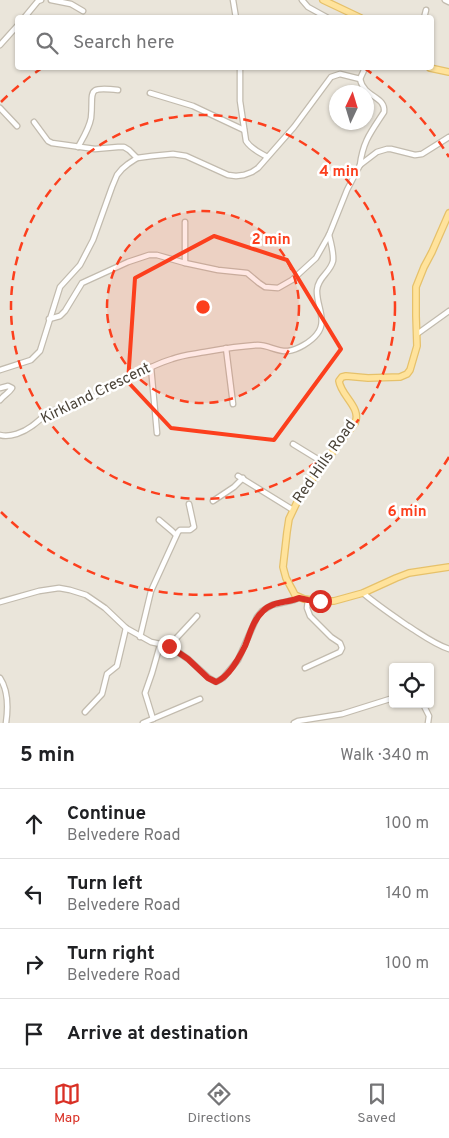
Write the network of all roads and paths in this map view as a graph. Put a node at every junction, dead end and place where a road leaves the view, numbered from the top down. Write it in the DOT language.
graph roads {
  1 [pos="41,0"];
  2 [pos="51,0"];
  3 [pos="233,0"];
  4 [pos="302,0"];
  5 [pos="323,0"];
  6 [pos="446,0"];
  7 [pos="449,2"];
  8 [pos="426,10"];
  9 [pos="83,11"];
  10 [pos="26,15"];
  11 [pos="236,15"];
  12 [pos="323,15"];
  13 [pos="355,15"];
  14 [pos="425,15"];
  15 [pos="15,28"];
  16 [pos="0,45"];
  17 [pos="434,69"];
  18 [pos="240,70"];
  19 [pos="364,70"];
  20 [pos="449,72"];
  21 [pos="360,79"];
  22 [pos="118,90"];
  23 [pos="150,93"];
  24 [pos="0,108"];
  25 [pos="34,122"];
  26 [pos="17,126"];
  27 [pos="244,130"];
  28 [pos="449,136"];
  29 [pos="78,147"];
  30 [pos="267,157"];
  31 [pos="137,158"];
  32 [pos="360,166"];
  33 [pos="449,213"];
  34 [pos="185,222"];
  35 [pos="329,235"];
  36 [pos="185,263"];
  37 [pos="449,311"];
  38 [pos="50,319"];
  39 [pos="417,334"];
  40 [pos="226,348"];
  41 [pos="151,367"];
  42 [pos="0,370"];
  43 [pos="0,388"];
  44 [pos="0,400"];
  45 [pos="234,404"];
  46 [pos="157,433"];
  47 [pos="0,435"];
  48 [pos="293,444"];
  49 [pos="324,463"];
  50 [pos="213,501"];
  51 [pos="188,504"];
  52 [pos="293,510"];
  53 [pos="159,520"];
  54 [pos="176,536"];
  55 [pos="449,567"];
  56 [pos="363,593"];
  57 [pos="299,598"];
  58 [pos="308,600"];
  59 [pos="0,602"];
  60 [pos="197,616"];
  61 [pos="126,628"];
  62 [pos="140,637"];
  63 [pos="160,645"];
  64 [pos="169,646"];
  65 [pos="449,649"];
  66 [pos="305,668"];
  67 [pos="0,678"];
  68 [pos="200,699"];
  69 [pos="389,699"];
  70 [pos="425,708"];
  71 [pos="85,712"];
  72 [pos="153,719"];
  73 [pos="6,723"];
  74 [pos="143,723"];
  75 [pos="294,723"];
  76 [pos="428,723"];
  1 -- 10 [label="street"];
  2 -- 9 [label="street"];
  3 -- 11 [label="street"];
  4 -- 12 [label="street"];
  5 -- 13 [label="main road"];
  6 -- 7 [label="street"];
  8 -- 14 [label="street"];
  15 -- 16 [label="street"];
  17 -- 20 [label="main road"];
  18 -- 27 [label="street"];
  19 -- 21 [label="street"];
  21 -- 30 [label="street"];
  21 -- 32 [label="street"];
  22 -- 29 [label="street"];
  23 -- 27 [label="street"];
  24 -- 26 [label="street"];
  25 -- 29 [label="street"];
  27 -- 30 [label="street"];
  28 -- 32 [label="street"];
  29 -- 31 [label="street"];
  30 -- 31 [label="street"];
  31 -- 38 [label="street"];
  32 -- 35 [label="street"];
  33 -- 39 [label="main road, Red Hills Road"];
  34 -- 36 [label="street"];
  35 -- 36 [label="street"];
  35 -- 40 [label="street, Kirkland Crescent"];
  36 -- 38 [label="street"];
  37 -- 39 [label="street"];
  38 -- 42 [label="street"];
  39 -- 49 [label="main road, Red Hills Road"];
  40 -- 41 [label="street, Kirkland Crescent"];
  40 -- 45 [label="street"];
  41 -- 46 [label="street"];
  41 -- 47 [label="street, Kirkland Crescent"];
  43 -- 44 [label="street"];
  48 -- 49 [label="street"];
  49 -- 52 [label="main road, Red Hills Road"];
  50 -- 52 [label="street"];
  51 -- 54 [label="street"];
  52 -- 57 [label="main road, Red Hills Road"];
  53 -- 54 [label="street"];
  54 -- 62 [label="street"];
  55 -- 56 [label="main road"];
  56 -- 58 [label="main road"];
  56 -- 65 [label="street"];
  57 -- 58 [label="main road"];
  57 -- 64 [label="street"];
  58 -- 66 [label="street"];
  59 -- 61 [label="street"];
  60 -- 64 [label="street"];
  61 -- 62 [label="street"];
  61 -- 71 [label="street"];
  62 -- 63 [label="street"];
  63 -- 64 [label="street"];
  63 -- 72 [label="street"];
  67 -- 73 [label="street"];
  68 -- 72 [label="street"];
  69 -- 75 [label="street"];
  70 -- 76 [label="street"];
  72 -- 74 [label="street"];
}
